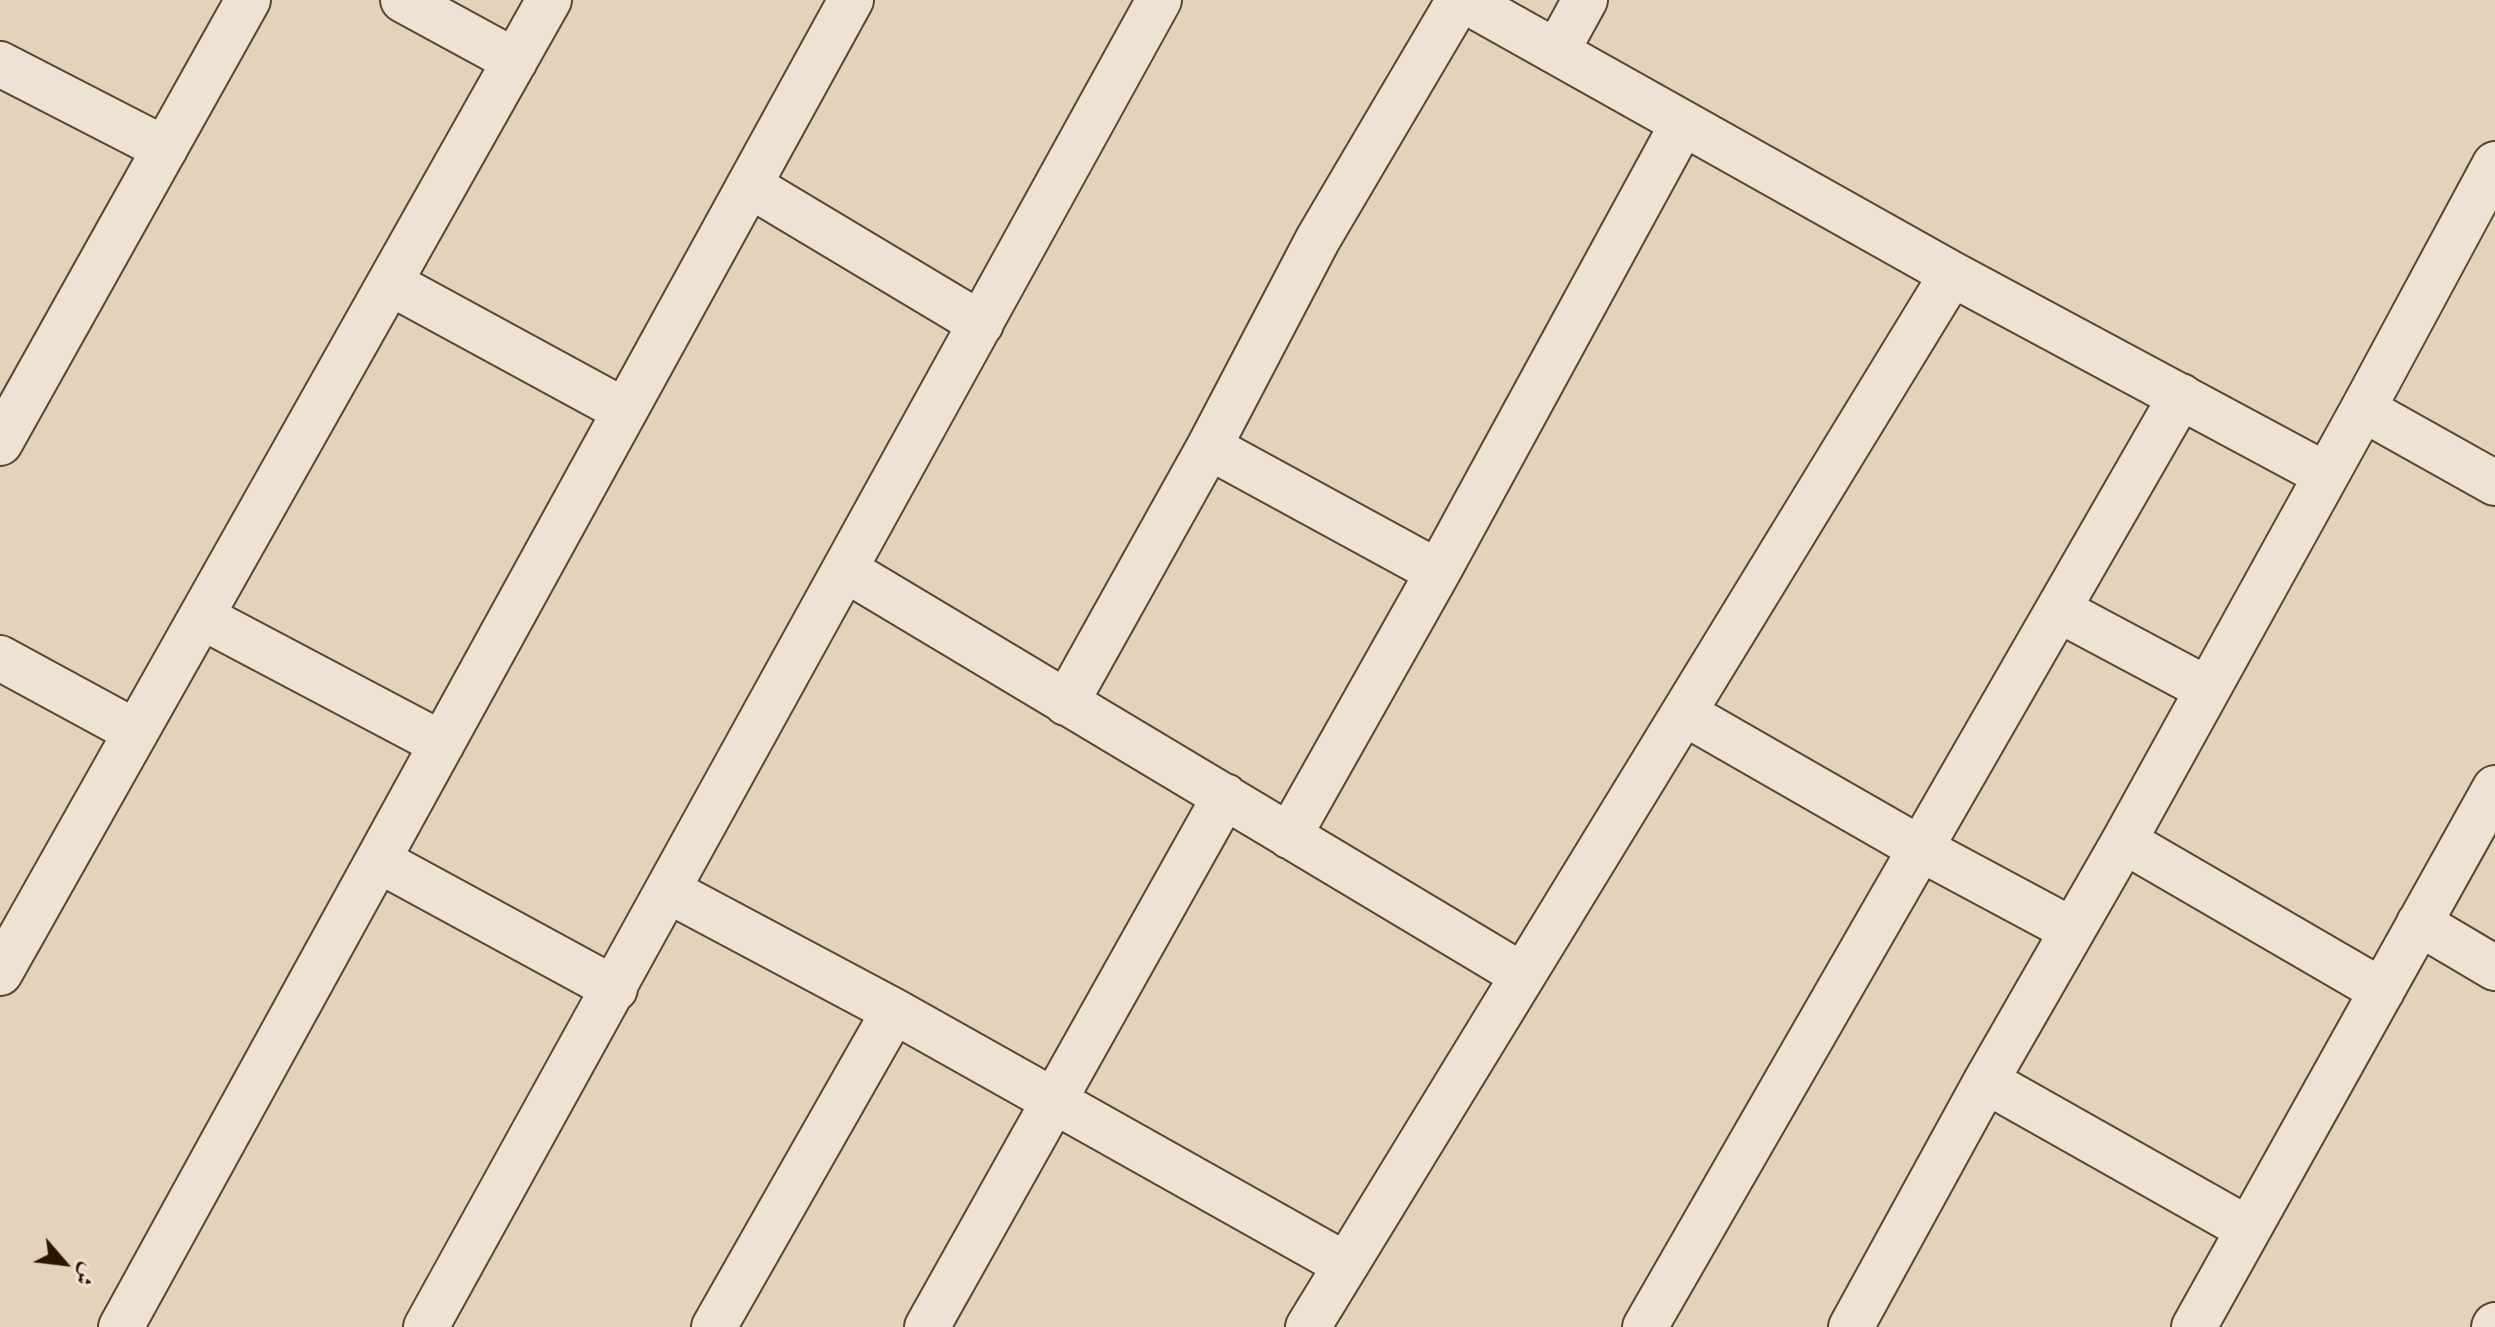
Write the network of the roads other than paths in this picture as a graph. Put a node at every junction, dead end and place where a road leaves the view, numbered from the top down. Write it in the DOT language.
graph roads {
  1 [pos="248,0"];
  2 [pos="403,0"];
  3 [pos="549,0"];
  4 [pos="851,0"];
  5 [pos="1159,0"];
  6 [pos="1461,0"];
  7 [pos="1585,0"];
  8 [pos="1557,51"];
  9 [pos="515,61"];
  10 [pos="0,64"];
  11 [pos="1683,123"];
  12 [pos="165,149"];
  13 [pos="2495,164"];
  14 [pos="749,185"];
  15 [pos="1952,274"];
  16 [pos="390,283"];
  17 [pos="981,324"];
  18 [pos="2181,396"];
  19 [pos="2363,409"];
  20 [pos="625,411"];
  21 [pos="0,443"];
  22 [pos="1209,447"];
  23 [pos="2326,475"];
  24 [pos="2495,483"];
  25 [pos="846,570"];
  26 [pos="1438,572"];
  27 [pos="2059,610"];
  28 [pos="202,617"];
  29 [pos="0,658"];
  30 [pos="2207,689"];
  31 [pos="1066,703"];
  32 [pos="1684,713"];
  33 [pos="136,732"];
  34 [pos="442,744"];
  35 [pos="2495,788"];
  36 [pos="1225,796"];
  37 [pos="1289,836"];
  38 [pos="2124,841"];
  39 [pos="1921,849"];
  40 [pos="378,860"];
  41 [pos="669,891"];
  42 [pos="2419,923"];
  43 [pos="2072,930"];
  44 [pos="2495,968"];
  45 [pos="0,973"];
  46 [pos="1522,975"];
  47 [pos="615,989"];
  48 [pos="2382,991"];
  49 [pos="894,1011"];
  50 [pos="1986,1081"];
  51 [pos="1055,1102"];
  52 [pos="2248,1229"];
  53 [pos="1346,1265"];
  54 [pos="121,1327"];
  55 [pos="426,1327"];
  56 [pos="714,1327"];
  57 [pos="927,1327"];
  58 [pos="1308,1327"];
  59 [pos="1645,1327"];
  60 [pos="1851,1327"];
  61 [pos="2194,1327"];
  1 -- 12 [label="street"];
  2 -- 9 [label="street"];
  3 -- 9 [label="street"];
  4 -- 14 [label="street"];
  5 -- 17 [label="street"];
  6 -- 8 [label="street"];
  6 -- 22 [label="street"];
  7 -- 8 [label="street"];
  8 -- 11 [label="street"];
  9 -- 16 [label="street"];
  10 -- 12 [label="street"];
  11 -- 15 [label="street"];
  11 -- 26 [label="street"];
  12 -- 21 [label="street"];
  13 -- 19 [label="street"];
  14 -- 17 [label="street"];
  14 -- 20 [label="street"];
  15 -- 18 [label="street"];
  15 -- 32 [label="street"];
  16 -- 20 [label="street"];
  16 -- 28 [label="street"];
  17 -- 25 [label="street"];
  18 -- 23 [label="street"];
  18 -- 27 [label="street"];
  19 -- 23 [label="street"];
  19 -- 24 [label="street"];
  20 -- 34 [label="street"];
  22 -- 26 [label="street"];
  22 -- 31 [label="street"];
  23 -- 30 [label="street"];
  25 -- 31 [label="street"];
  25 -- 41 [label="street"];
  26 -- 37 [label="street"];
  27 -- 30 [label="street"];
  27 -- 39 [label="street"];
  28 -- 33 [label="street"];
  28 -- 34 [label="street"];
  29 -- 33 [label="street"];
  30 -- 38 [label="street"];
  31 -- 36 [label="street"];
  32 -- 39 [label="street"];
  32 -- 46 [label="street"];
  33 -- 45 [label="street"];
  34 -- 40 [label="street"];
  35 -- 42 [label="street"];
  36 -- 37 [label="street"];
  36 -- 51 [label="street"];
  37 -- 46 [label="street"];
  38 -- 43 [label="street"];
  38 -- 48 [label="street"];
  39 -- 43 [label="street"];
  39 -- 59 [label="street"];
  40 -- 47 [label="street"];
  40 -- 54 [label="street"];
  41 -- 47 [label="street"];
  41 -- 49 [label="street"];
  42 -- 44 [label="street"];
  42 -- 48 [label="street"];
  43 -- 50 [label="street"];
  46 -- 53 [label="street"];
  47 -- 55 [label="street"];
  48 -- 52 [label="street"];
  49 -- 51 [label="street"];
  49 -- 56 [label="street"];
  50 -- 52 [label="street"];
  50 -- 60 [label="street"];
  51 -- 53 [label="street"];
  51 -- 57 [label="street"];
  52 -- 61 [label="street"];
  53 -- 58 [label="street"];
}
